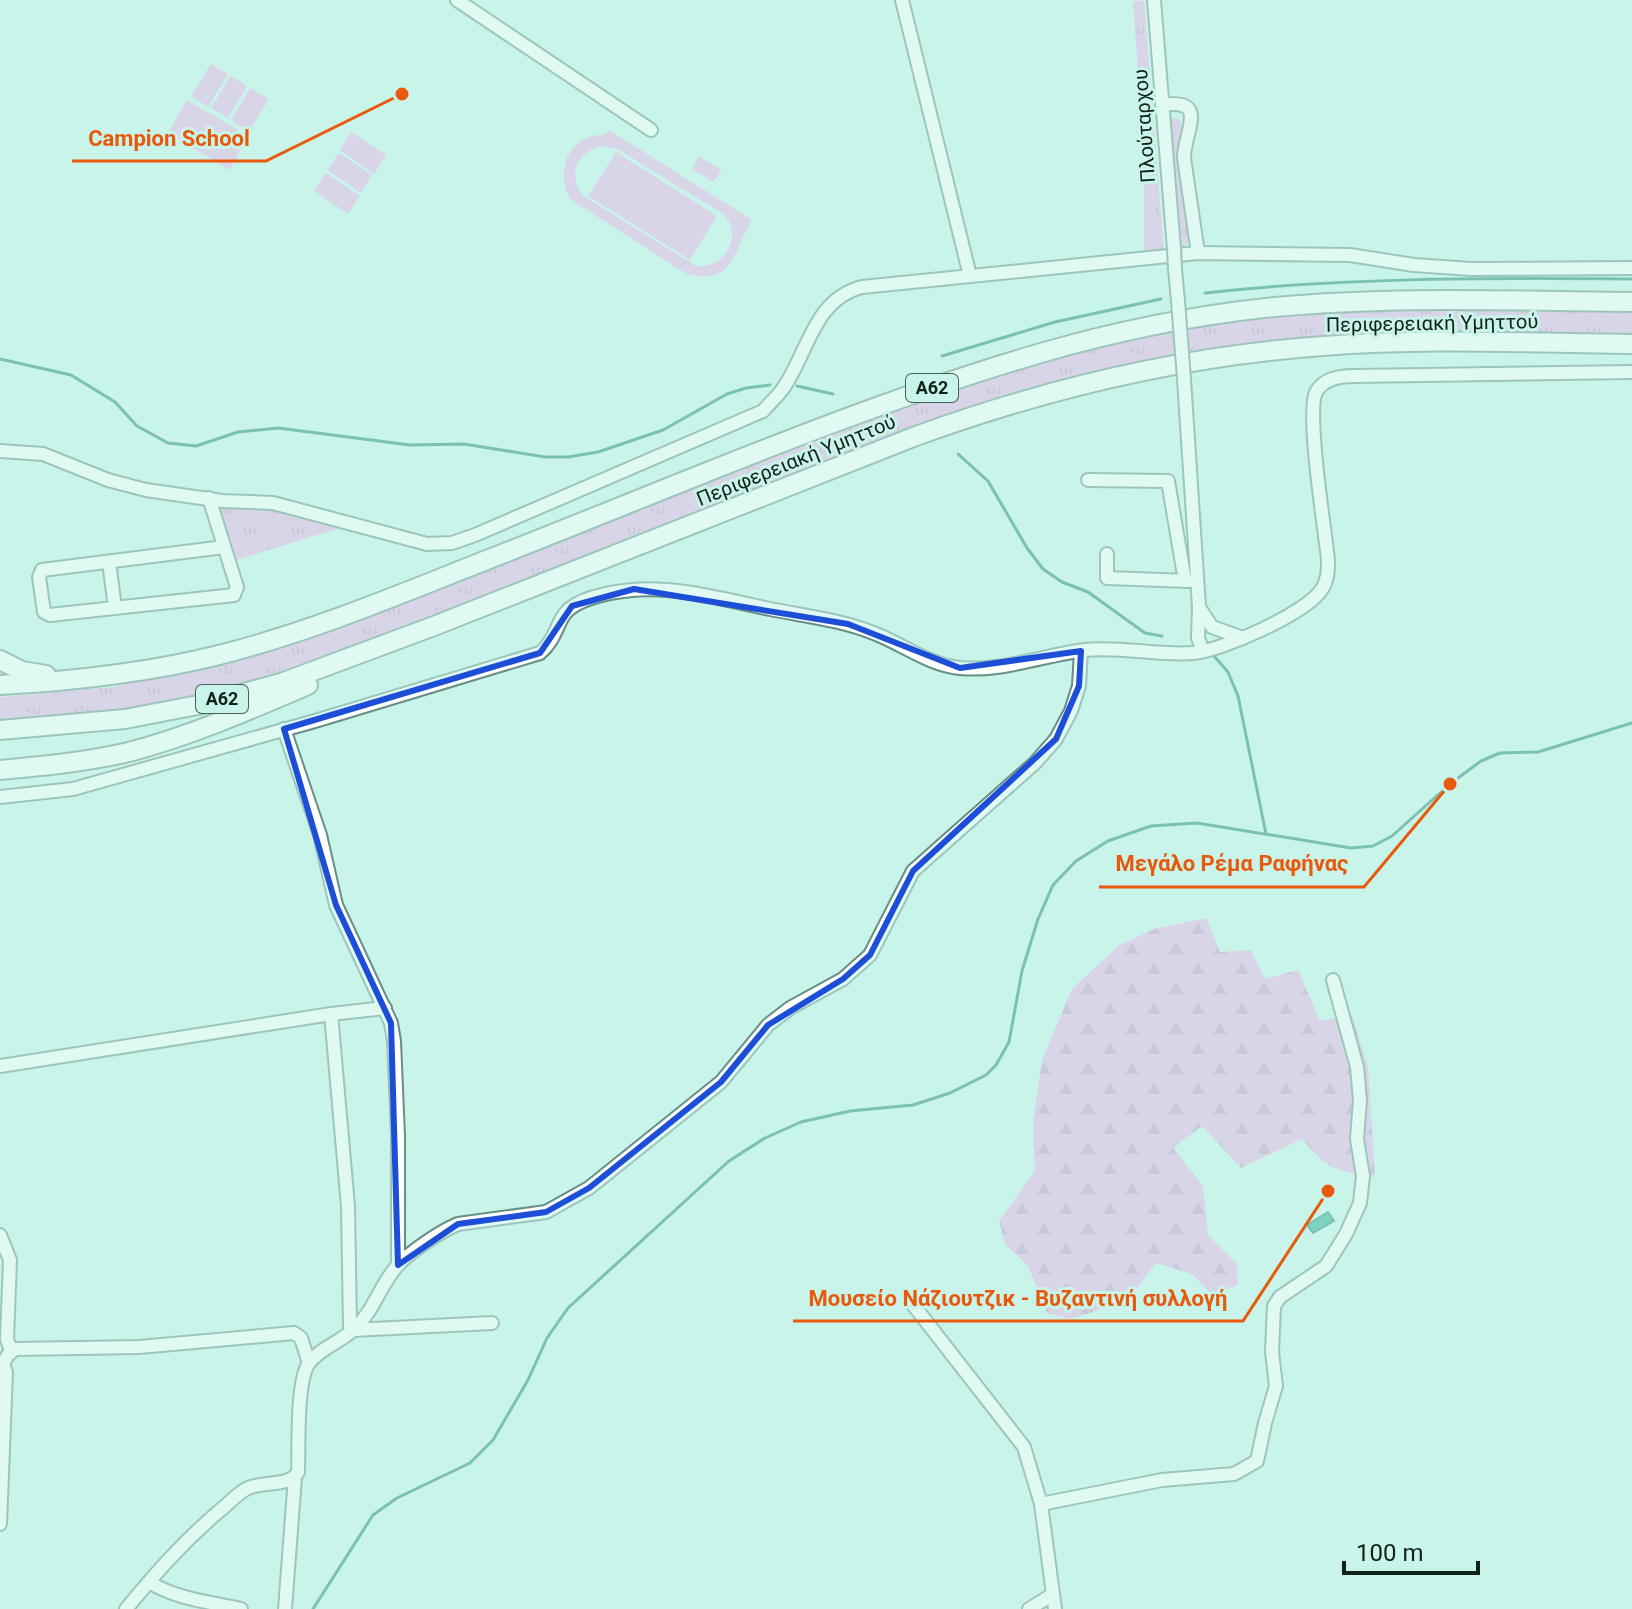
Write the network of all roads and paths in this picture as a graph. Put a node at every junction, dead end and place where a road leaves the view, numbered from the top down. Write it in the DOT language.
graph roads {
  1 [pos="457,0"];
  2 [pos="902,0"];
  3 [pos="1154,0"];
  4 [pos="1162,105"];
  5 [pos="651,130"];
  6 [pos="1198,253"];
  7 [pos="1632,268"];
  8 [pos="970,276"];
  9 [pos="1632,302"];
  10 [pos="1632,344"];
  11 [pos="1632,372"];
  12 [pos="0,451"];
  13 [pos="1088,480"];
  14 [pos="209,498"];
  15 [pos="224,547"];
  16 [pos="1107,554"];
  17 [pos="109,562"];
  18 [pos="1191,582"];
  19 [pos="115,608"];
  20 [pos="1203,624"];
  21 [pos="434,626"];
  22 [pos="1243,638"];
  23 [pos="1081,651"];
  24 [pos="1203,651"];
  25 [pos="1174,653"];
  26 [pos="0,660"];
  27 [pos="106,677"];
  28 [pos="0,685"];
  29 [pos="284,729"];
  30 [pos="0,730"];
  31 [pos="0,770"];
  32 [pos="0,797"];
  33 [pos="1333,980"];
  34 [pos="385,1008"];
  35 [pos="331,1014"];
  36 [pos="0,1066"];
  37 [pos="0,1235"];
  38 [pos="398,1265"];
  39 [pos="911,1302"];
  40 [pos="492,1323"];
  41 [pos="353,1330"];
  42 [pos="11,1351"];
  43 [pos="309,1363"];
  44 [pos="2,1364"];
  45 [pos="295,1477"];
  46 [pos="1041,1504"];
  47 [pos="0,1524"];
  48 [pos="149,1582"];
  49 [pos="1052,1595"];
  50 [pos="126,1609"];
  51 [pos="241,1609"];
  52 [pos="285,1609"];
  53 [pos="1029,1609"];
  54 [pos="1055,1609"];
  1 -- 5 [label="street"];
  2 -- 8 [label="street"];
  3 -- 4 [label="street, Πλούταρχου"];
  4 -- 6 [label="street"];
  4 -- 18 [label="street, Πλούταρχου, bridge"];
  6 -- 7 [label="street"];
  6 -- 8 [label="street"];
  8 -- 14 [label="street"];
  9 -- 27 [label="highway, Περιφερειακή Υμηττού / Α62"];
  10 -- 21 [label="highway, Περιφερειακή Υμηττού / Α62"];
  11 -- 22 [label="street"];
  12 -- 14 [label="street"];
  13 -- 18 [label="street"];
  14 -- 15 [label="street"];
  15 -- 17 [label="street"];
  15 -- 19 [label="street"];
  16 -- 18 [label="street"];
  17 -- 19 [label="street"];
  17 -- 19 [label="street"];
  18 -- 20 [label="street"];
  20 -- 22 [label="street"];
  20 -- 24 [label="street"];
  20 -- 25 [label="street"];
  21 -- 30 [label="highway, Περιφερειακή Υμηττού / Α62"];
  21 -- 31 [label="highway"];
  22 -- 24 [label="street"];
  23 -- 25 [label="street"];
  23 -- 29 [label="street"];
  23 -- 38 [label="street"];
  24 -- 25 [label="street"];
  26 -- 27 [label="highway"];
  27 -- 28 [label="highway, Περιφερειακή Υμηττού / Α62"];
  29 -- 32 [label="street"];
  29 -- 34 [label="street"];
  33 -- 46 [label="street"];
  34 -- 35 [label="street"];
  34 -- 38 [label="street"];
  35 -- 36 [label="street"];
  35 -- 41 [label="street"];
  37 -- 42 [label="street"];
  38 -- 41 [label="street"];
  39 -- 46 [label="street"];
  40 -- 41 [label="street"];
  41 -- 43 [label="street"];
  42 -- 43 [label="street"];
  42 -- 44 [label="street"];
  43 -- 45 [label="street"];
  44 -- 47 [label="street"];
  45 -- 48 [label="street"];
  45 -- 52 [label="street"];
  46 -- 49 [label="street"];
  48 -- 50 [label="street"];
  48 -- 51 [label="street"];
  49 -- 53 [label="street"];
  49 -- 54 [label="street"];
}
